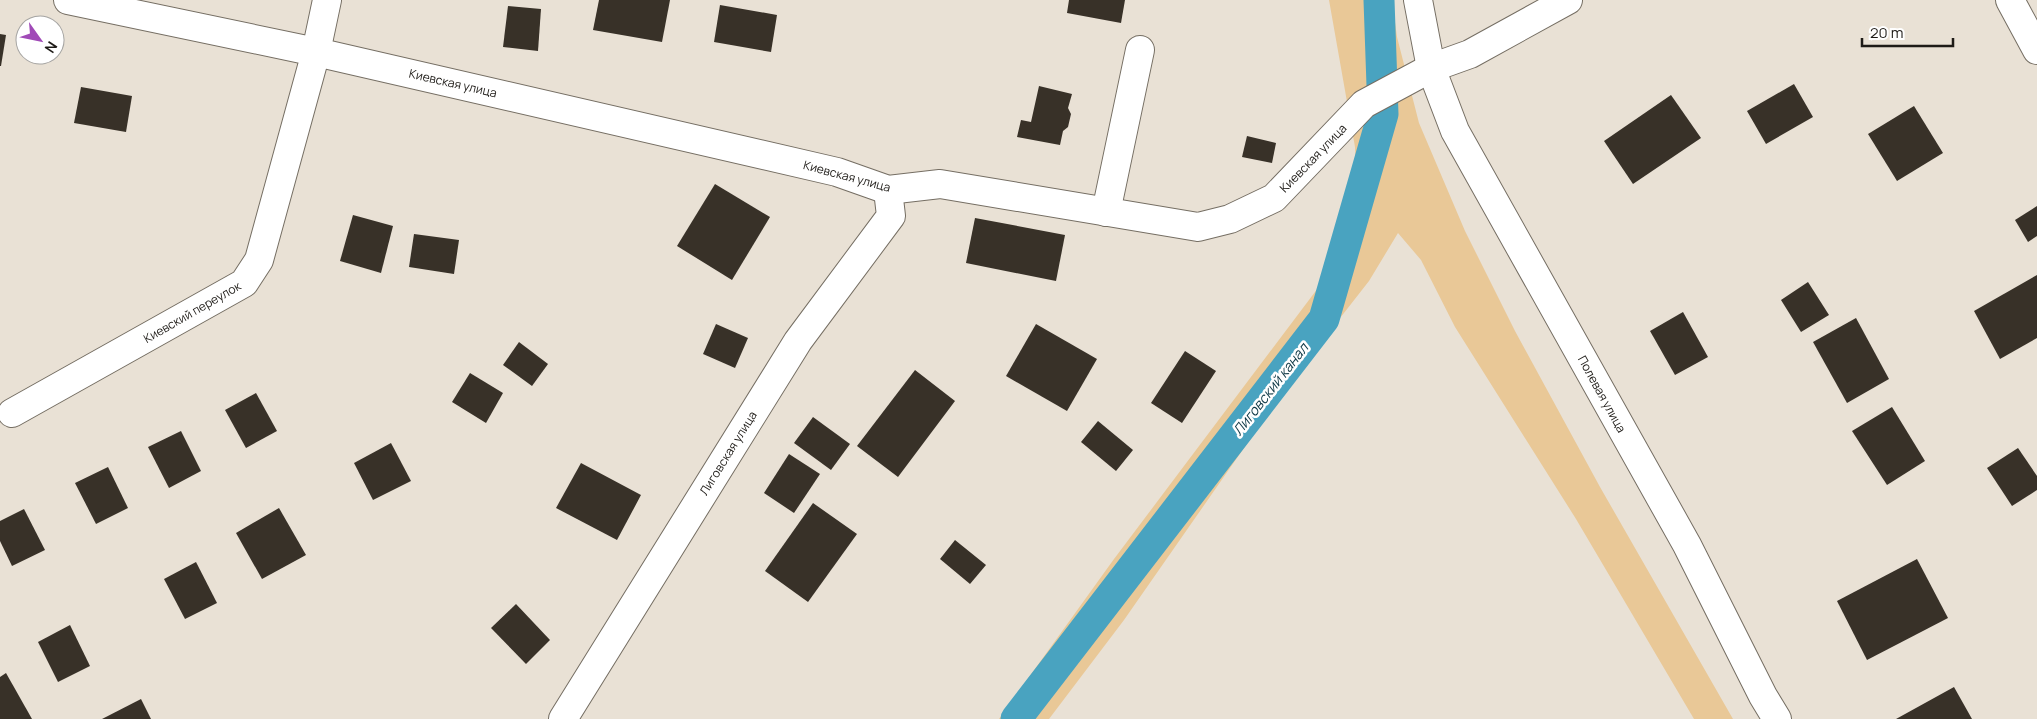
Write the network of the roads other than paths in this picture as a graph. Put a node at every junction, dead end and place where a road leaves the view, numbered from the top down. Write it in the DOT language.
graph roads {
  1 [pos="68,0"];
  2 [pos="327,0"];
  3 [pos="1418,0"];
  4 [pos="1568,0"];
  5 [pos="2010,0"];
  6 [pos="1140,50"];
  7 [pos="2037,50"];
  8 [pos="316,52"];
  9 [pos="1431,68"];
  10 [pos="888,190"];
  11 [pos="1106,212"];
  12 [pos="12,413"];
  13 [pos="563,719"];
  14 [pos="1777,719"];
  1 -- 8 [label="street, Киевская улица"];
  2 -- 8 [label="street, Киевский переулок"];
  3 -- 9 [label="street, Полевая улица"];
  4 -- 9 [label="street, Киевская улица"];
  5 -- 7 [label="street"];
  6 -- 11 [label="street"];
  8 -- 10 [label="street, Киевская улица"];
  8 -- 12 [label="street, Киевский переулок"];
  9 -- 11 [label="street, Киевская улица"];
  9 -- 14 [label="street, Полевая улица"];
  10 -- 11 [label="street, Киевская улица"];
  10 -- 13 [label="street, Лиговская улица"];
}
